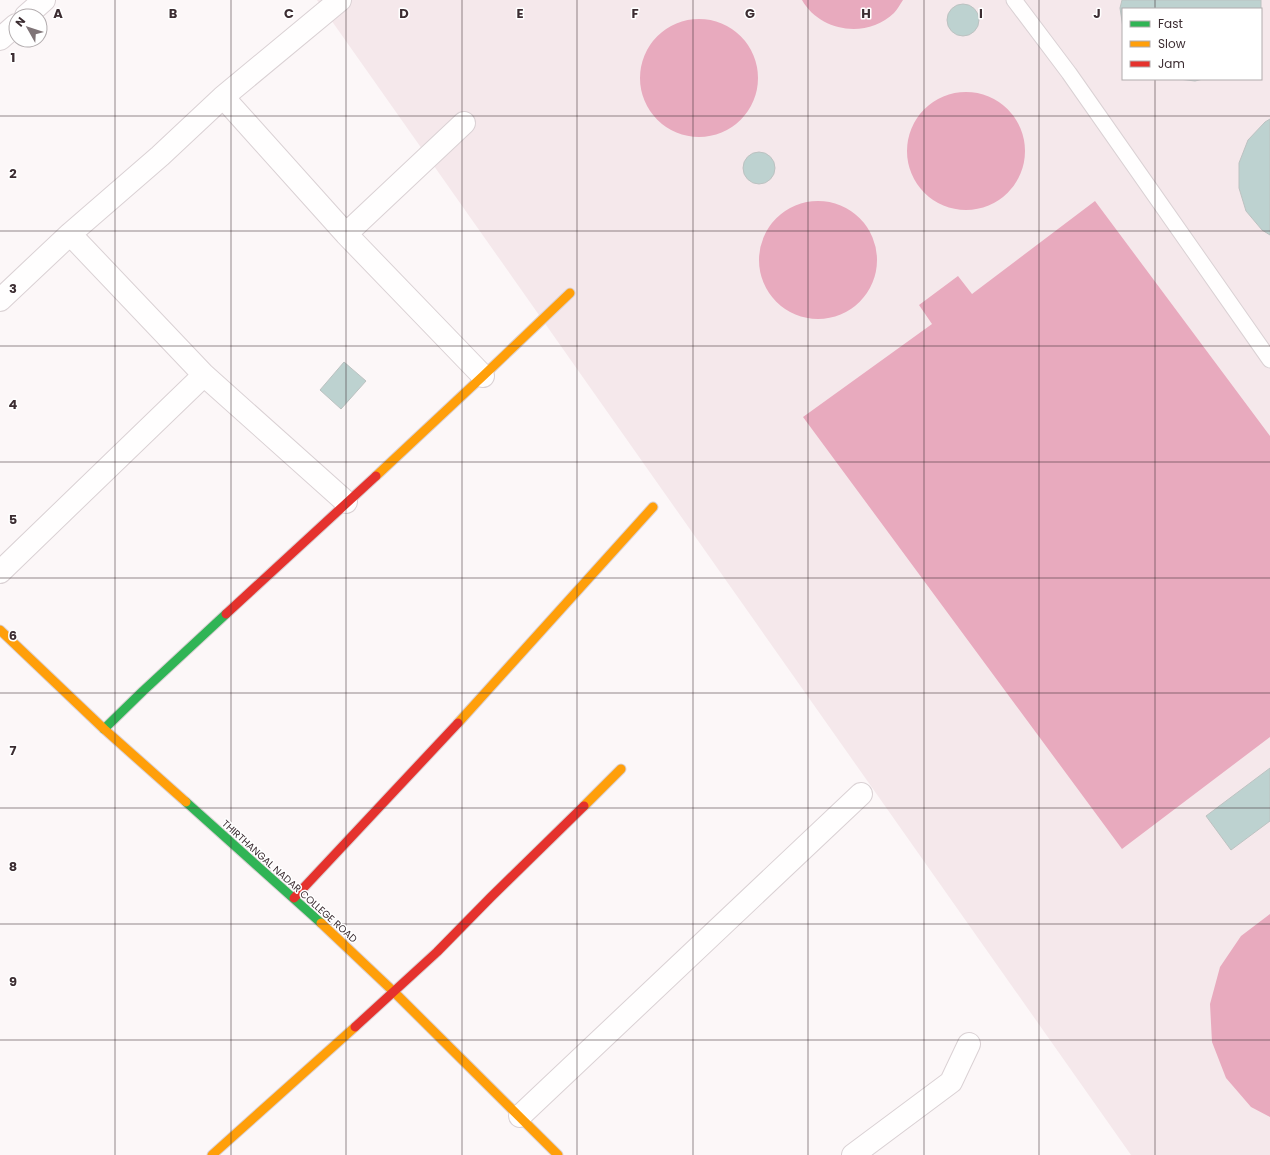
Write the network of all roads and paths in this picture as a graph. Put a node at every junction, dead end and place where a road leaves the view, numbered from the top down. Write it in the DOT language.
graph roads {
  1 [pos="44,0"];
  2 [pos="340,0"];
  3 [pos="1014,0"];
  4 [pos="35,8"];
  5 [pos="8,32"];
  6 [pos="0,39"];
  7 [pos="223,97"];
  8 [pos="464,123"];
  9 [pos="70,234"];
  10 [pos="346,234"];
  11 [pos="570,293"];
  12 [pos="0,300"];
  13 [pos="1270,360"];
  14 [pos="204,375"];
  15 [pos="483,376"];
  16 [pos="346,502"];
  17 [pos="653,507"];
  18 [pos="0,572"];
  19 [pos="0,630"];
  20 [pos="104,729"];
  21 [pos="621,769"];
  22 [pos="861,794"];
  23 [pos="294,898"];
  24 [pos="394,992"];
  25 [pos="969,1044"];
  26 [pos="520,1116"];
  27 [pos="221,1152"];
  28 [pos="558,1155"];
  29 [pos="852,1155"];
  1 -- 4 [label="street"];
  2 -- 7 [label="street"];
  3 -- 13 [label="lane"];
  5 -- 6 [label="street"];
  7 -- 9 [label="street"];
  7 -- 10 [label="street"];
  8 -- 10 [label="street"];
  9 -- 12 [label="street"];
  9 -- 14 [label="street"];
  10 -- 15 [label="street"];
  11 -- 15 [label="street"];
  14 -- 16 [label="street"];
  14 -- 18 [label="street"];
  15 -- 16 [label="street"];
  16 -- 20 [label="street"];
  17 -- 23 [label="street"];
  19 -- 20 [label="street, THIRTHANGAL NADAR COLLEGE ROAD"];
  20 -- 23 [label="street, THIRTHANGAL NADAR COLLEGE ROAD"];
  21 -- 24 [label="street"];
  22 -- 26 [label="street"];
  23 -- 24 [label="street, THIRTHANGAL NADAR COLLEGE ROAD"];
  24 -- 26 [label="street, THIRTHANGAL NADAR COLLEGE ROAD"];
  24 -- 27 [label="street"];
  25 -- 29 [label="street"];
  26 -- 28 [label="street, THIRTHANGAL NADAR COLLEGE ROAD"];
}
